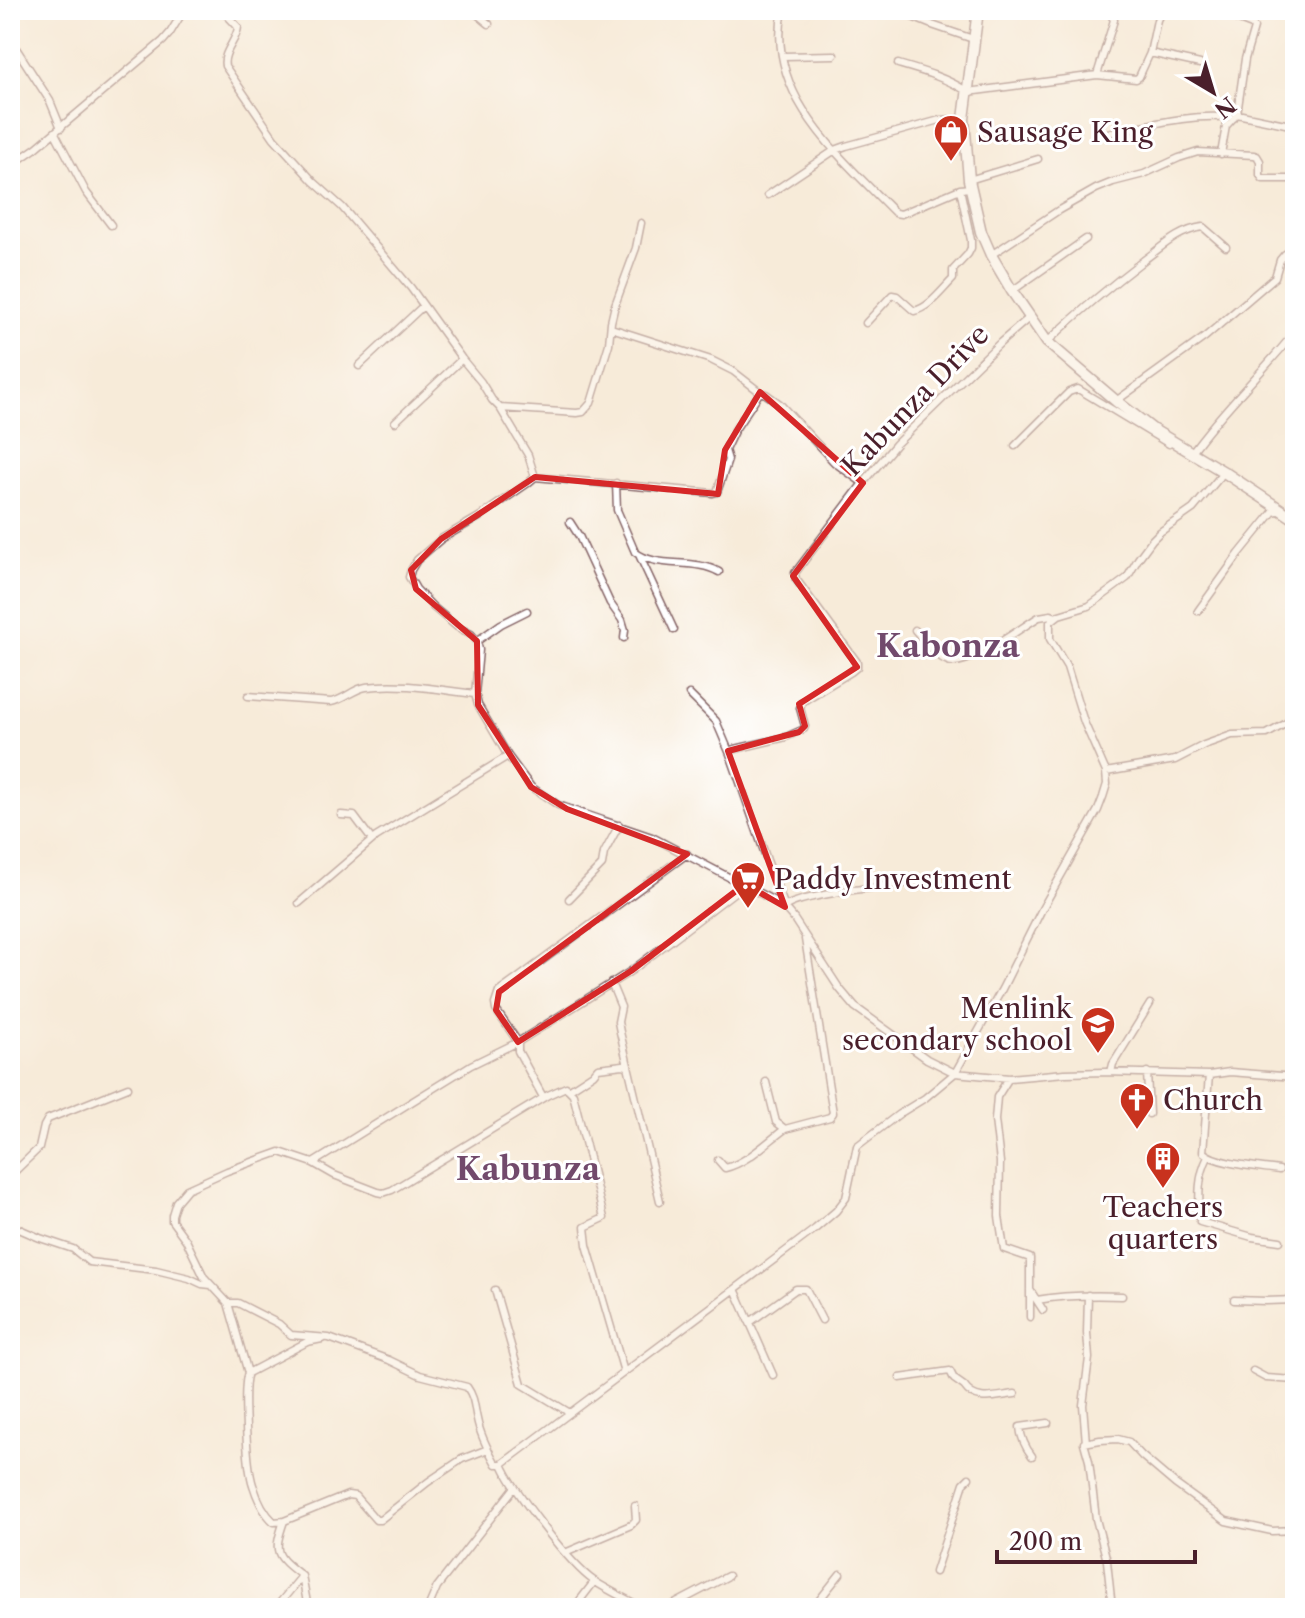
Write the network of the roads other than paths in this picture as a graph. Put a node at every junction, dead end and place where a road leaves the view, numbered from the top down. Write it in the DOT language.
graph roads {
  1 [pos="184,10"];
  2 [pos="222,10"];
  3 [pos="472,10"];
  4 [pos="783,10"];
  5 [pos="895,10"];
  6 [pos="978,10"];
  7 [pos="1046,10"];
  8 [pos="1083,10"];
  9 [pos="1108,10"];
  10 [pos="1162,10"];
  11 [pos="1213,10"];
  12 [pos="489,24"];
  13 [pos="10,39"];
  14 [pos="973,39"];
  15 [pos="1150,53"];
  16 [pos="834,55"];
  17 [pos="783,56"];
  18 [pos="898,64"];
  19 [pos="1200,64"];
  20 [pos="1097,75"];
  21 [pos="968,92"];
  22 [pos="1235,116"];
  23 [pos="964,119"];
  24 [pos="1295,126"];
  25 [pos="58,130"];
  26 [pos="1108,133"];
  27 [pos="835,150"];
  28 [pos="1221,154"];
  29 [pos="1038,159"];
  30 [pos="10,166"];
  31 [pos="1295,179"];
  32 [pos="966,185"];
  33 [pos="768,195"];
  34 [pos="641,223"];
  35 [pos="111,225"];
  36 [pos="1086,239"];
  37 [pos="1226,247"];
  38 [pos="1295,248"];
  39 [pos="991,255"];
  40 [pos="1012,291"];
  41 [pos="423,306"];
  42 [pos="1030,317"];
  43 [pos="866,323"];
  44 [pos="611,328"];
  45 [pos="1295,332"];
  46 [pos="1047,342"];
  47 [pos="462,359"];
  48 [pos="359,366"];
  49 [pos="760,392"];
  50 [pos="1116,401"];
  51 [pos="500,408"];
  52 [pos="395,422"];
  53 [pos="1015,446"];
  54 [pos="1189,450"];
  55 [pos="1224,472"];
  56 [pos="535,477"];
  57 [pos="616,483"];
  58 [pos="863,483"];
  59 [pos="1282,510"];
  60 [pos="1295,519"];
  61 [pos="570,522"];
  62 [pos="640,557"];
  63 [pos="719,572"];
  64 [pos="527,611"];
  65 [pos="1198,611"];
  66 [pos="1056,617"];
  67 [pos="674,630"];
  68 [pos="915,630"];
  69 [pos="624,638"];
  70 [pos="477,641"];
  71 [pos="475,694"];
  72 [pos="689,694"];
  73 [pos="248,696"];
  74 [pos="1295,715"];
  75 [pos="730,754"];
  76 [pos="508,756"];
  77 [pos="1106,772"];
  78 [pos="341,815"];
  79 [pos="619,825"];
  80 [pos="372,840"];
  81 [pos="687,854"];
  82 [pos="935,880"];
  83 [pos="745,884"];
  84 [pos="569,899"];
  85 [pos="299,903"];
  86 [pos="785,907"];
  87 [pos="804,937"];
  88 [pos="611,983"];
  89 [pos="1150,1004"];
  90 [pos="518,1042"];
  91 [pos="627,1066"];
  92 [pos="1111,1072"];
  93 [pos="1147,1072"];
  94 [pos="955,1073"];
  95 [pos="1209,1075"];
  96 [pos="1295,1077"];
  97 [pos="1009,1078"];
  98 [pos="766,1082"];
  99 [pos="128,1087"];
  100 [pos="570,1089"];
  101 [pos="543,1097"];
  102 [pos="1149,1114"];
  103 [pos="785,1129"];
  104 [pos="1208,1157"];
  105 [pos="718,1160"];
  106 [pos="313,1163"];
  107 [pos="1279,1170"];
  108 [pos="10,1176"];
  109 [pos="660,1201"];
  110 [pos="10,1225"];
  111 [pos="1280,1241"];
  112 [pos="211,1285"];
  113 [pos="735,1289"];
  114 [pos="495,1290"];
  115 [pos="1030,1290"];
  116 [pos="1088,1295"];
  117 [pos="1122,1296"];
  118 [pos="1037,1300"];
  119 [pos="1234,1300"];
  120 [pos="1295,1300"];
  121 [pos="228,1303"];
  122 [pos="1043,1310"];
  123 [pos="1030,1317"];
  124 [pos="748,1320"];
  125 [pos="822,1320"];
  126 [pos="329,1338"];
  127 [pos="1253,1371"];
  128 [pos="624,1372"];
  129 [pos="248,1373"];
  130 [pos="773,1375"];
  131 [pos="900,1378"];
  132 [pos="1295,1380"];
  133 [pos="1015,1394"];
  134 [pos="570,1413"];
  135 [pos="1048,1423"];
  136 [pos="1086,1443"];
  137 [pos="488,1449"];
  138 [pos="1032,1456"];
  139 [pos="502,1464"];
  140 [pos="969,1478"];
  141 [pos="515,1487"];
  142 [pos="635,1506"];
  143 [pos="284,1521"];
  144 [pos="1295,1530"];
  145 [pos="565,1553"];
  146 [pos="935,1572"];
  147 [pos="840,1574"];
  148 [pos="302,1576"];
  149 [pos="728,1576"];
  150 [pos="594,1582"];
  151 [pos="272,1608"];
  152 [pos="308,1608"];
  153 [pos="428,1608"];
  154 [pos="574,1608"];
  155 [pos="643,1608"];
  156 [pos="667,1608"];
  157 [pos="813,1608"];
  158 [pos="1112,1608"];
  1 -- 25 [label="street"];
  2 -- 41 [label="street"];
  3 -- 12 [label="street"];
  4 -- 17 [label="street"];
  5 -- 14 [label="street"];
  6 -- 14 [label="main road"];
  7 -- 8 [label="street"];
  9 -- 20 [label="street"];
  10 -- 15 [label="street"];
  11 -- 22 [label="street"];
  13 -- 25 [label="street"];
  14 -- 21 [label="main road"];
  15 -- 19 [label="street"];
  15 -- 20 [label="street"];
  16 -- 17 [label="street"];
  17 -- 27 [label="street"];
  18 -- 21 [label="street"];
  20 -- 21 [label="street"];
  21 -- 23 [label="main road"];
  22 -- 24 [label="street"];
  22 -- 26 [label="street"];
  22 -- 28 [label="street"];
  23 -- 27 [label="street"];
  23 -- 32 [label="main road"];
  25 -- 30 [label="street"];
  25 -- 35 [label="street"];
  27 -- 32 [label="street"];
  27 -- 33 [label="street"];
  28 -- 31 [label="street"];
  28 -- 39 [label="street"];
  29 -- 32 [label="street"];
  32 -- 39 [label="main road"];
  32 -- 43 [label="street"];
  34 -- 44 [label="street"];
  36 -- 40 [label="street"];
  37 -- 46 [label="street"];
  38 -- 50 [label="street"];
  39 -- 40 [label="main road"];
  40 -- 42 [label="main road"];
  41 -- 47 [label="street"];
  41 -- 48 [label="street"];
  42 -- 46 [label="main road"];
  42 -- 58 [label="street, Kabunza Drive"];
  44 -- 49 [label="street"];
  44 -- 51 [label="street"];
  45 -- 54 [label="street"];
  46 -- 50 [label="main road"];
  47 -- 51 [label="street"];
  47 -- 52 [label="street"];
  49 -- 57 [label="street"];
  49 -- 58 [label="street"];
  50 -- 54 [label="main road"];
  51 -- 56 [label="street"];
  53 -- 54 [label="street"];
  54 -- 55 [label="main road"];
  55 -- 59 [label="main road"];
  55 -- 66 [label="street"];
  56 -- 57 [label="street"];
  56 -- 70 [label="street"];
  57 -- 62 [label="street"];
  58 -- 75 [label="street, Kabunza Drive"];
  59 -- 60 [label="main road"];
  59 -- 65 [label="street"];
  61 -- 69 [label="street"];
  62 -- 63 [label="street"];
  62 -- 67 [label="street"];
  64 -- 70 [label="street"];
  66 -- 68 [label="street"];
  66 -- 77 [label="street"];
  70 -- 71 [label="street"];
  71 -- 73 [label="street"];
  71 -- 76 [label="street"];
  72 -- 75 [label="street"];
  74 -- 77 [label="street"];
  75 -- 86 [label="street"];
  76 -- 79 [label="street"];
  76 -- 80 [label="street"];
  77 -- 94 [label="street"];
  78 -- 80 [label="street"];
  79 -- 81 [label="street"];
  79 -- 84 [label="street"];
  80 -- 85 [label="street"];
  81 -- 83 [label="street"];
  81 -- 90 [label="street"];
  82 -- 86 [label="street"];
  83 -- 86 [label="street"];
  83 -- 88 [label="street"];
  86 -- 87 [label="street"];
  87 -- 94 [label="street"];
  87 -- 103 [label="street"];
  88 -- 90 [label="street"];
  88 -- 91 [label="street"];
  89 -- 92 [label="street"];
  90 -- 101 [label="street"];
  90 -- 106 [label="street"];
  91 -- 100 [label="street"];
  91 -- 109 [label="street"];
  92 -- 93 [label="street"];
  92 -- 97 [label="street"];
  93 -- 95 [label="street"];
  93 -- 102 [label="street"];
  94 -- 97 [label="street"];
  94 -- 113 [label="street"];
  95 -- 96 [label="street"];
  95 -- 104 [label="street"];
  97 -- 115 [label="street"];
  98 -- 103 [label="street"];
  99 -- 108 [label="street"];
  100 -- 101 [label="street"];
  100 -- 128 [label="street"];
  101 -- 106 [label="street"];
  103 -- 105 [label="street"];
  104 -- 107 [label="street"];
  104 -- 111 [label="street"];
  106 -- 112 [label="street"];
  110 -- 112 [label="street"];
  112 -- 121 [label="street"];
  113 -- 124 [label="street"];
  113 -- 128 [label="street"];
  114 -- 134 [label="street"];
  115 -- 118 [label="street"];
  115 -- 123 [label="street"];
  116 -- 117 [label="street"];
  116 -- 118 [label="street"];
  116 -- 136 [label="street"];
  118 -- 122 [label="street"];
  119 -- 120 [label="street"];
  121 -- 126 [label="street"];
  121 -- 129 [label="street"];
  124 -- 125 [label="street"];
  124 -- 130 [label="street"];
  126 -- 129 [label="street"];
  126 -- 137 [label="street"];
  127 -- 132 [label="street"];
  128 -- 134 [label="street"];
  129 -- 143 [label="street"];
  131 -- 133 [label="street"];
  134 -- 139 [label="street"];
  135 -- 138 [label="street"];
  136 -- 144 [label="street"];
  136 -- 158 [label="street"];
  137 -- 139 [label="street"];
  137 -- 143 [label="street"];
  139 -- 141 [label="street"];
  140 -- 146 [label="street"];
  141 -- 145 [label="street"];
  141 -- 153 [label="street"];
  142 -- 145 [label="street"];
  143 -- 148 [label="street"];
  145 -- 150 [label="street"];
  147 -- 157 [label="street"];
  148 -- 151 [label="street"];
  148 -- 152 [label="street"];
  149 -- 156 [label="street"];
  150 -- 154 [label="street"];
  150 -- 155 [label="street"];
}
